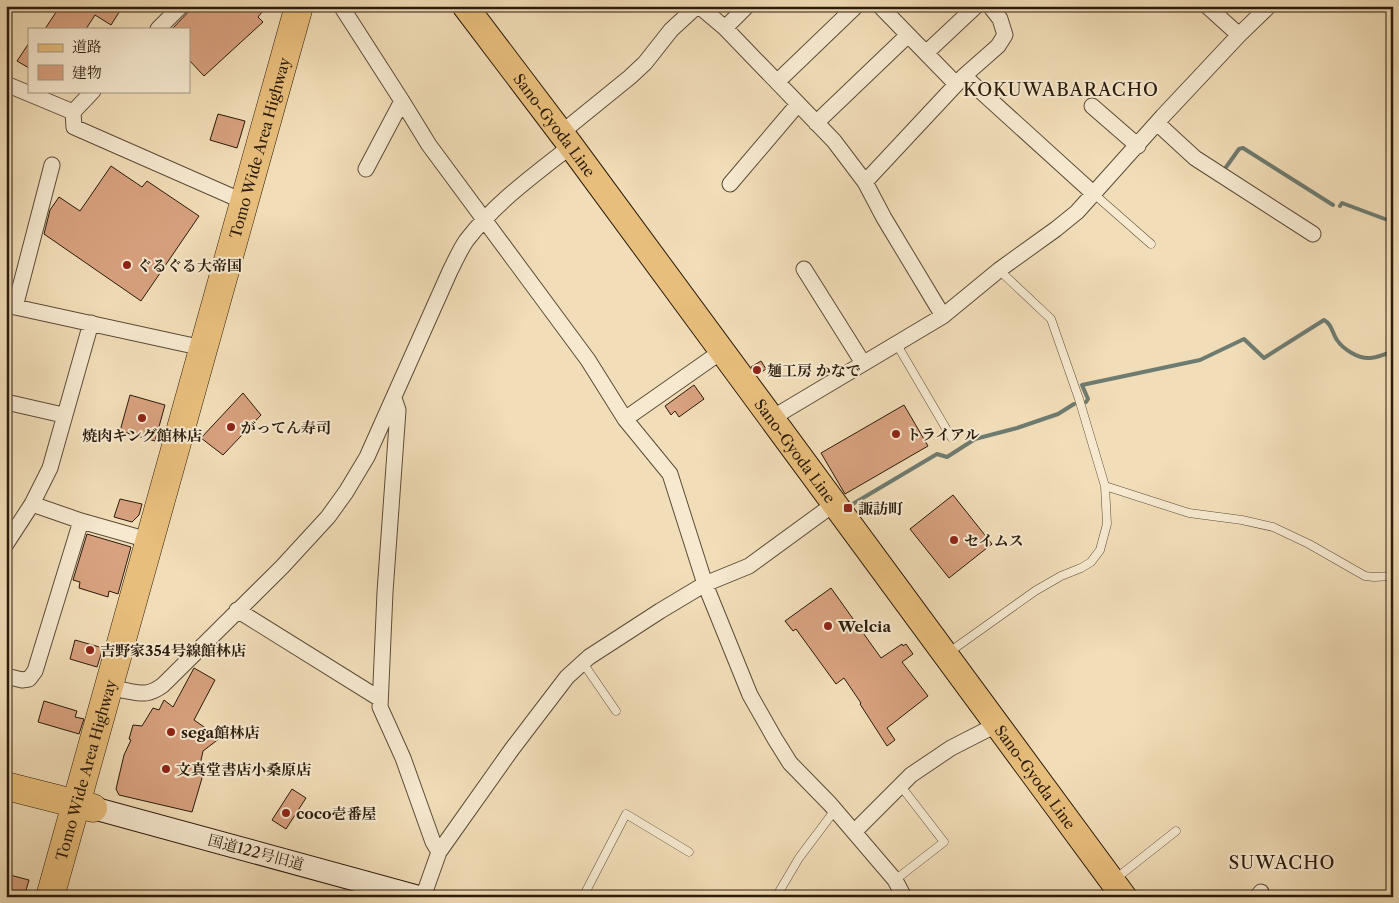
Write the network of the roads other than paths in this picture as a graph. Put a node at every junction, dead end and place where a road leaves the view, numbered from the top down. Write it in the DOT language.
graph roads {
  1 [pos="182,6"];
  2 [pos="299,6"];
  3 [pos="314,6"];
  4 [pos="341,6"];
  5 [pos="465,6"];
  6 [pos="698,6"];
  7 [pos="747,6"];
  8 [pos="856,6"];
  9 [pos="880,6"];
  10 [pos="976,6"];
  11 [pos="990,6"];
  12 [pos="1206,6"];
  13 [pos="1269,6"];
  14 [pos="159,28"];
  15 [pos="724,28"];
  16 [pos="908,34"];
  17 [pos="1239,35"];
  18 [pos="926,54"];
  19 [pos="960,80"];
  20 [pos="777,82"];
  21 [pos="6,84"];
  22 [pos="92,92"];
  23 [pos="402,101"];
  24 [pos="798,104"];
  25 [pos="1092,106"];
  26 [pos="73,112"];
  27 [pos="816,123"];
  28 [pos="1157,123"];
  29 [pos="566,140"];
  30 [pos="1138,146"];
  31 [pos="52,165"];
  32 [pos="366,169"];
  33 [pos="864,182"];
  34 [pos="730,184"];
  35 [pos="1094,194"];
  36 [pos="244,200"];
  37 [pos="483,220"];
  38 [pos="1313,234"];
  39 [pos="1151,244"];
  40 [pos="804,269"];
  41 [pos="999,270"];
  42 [pos="10,306"];
  43 [pos="943,316"];
  44 [pos="91,323"];
  45 [pos="896,343"];
  46 [pos="203,348"];
  47 [pos="722,350"];
  48 [pos="863,363"];
  49 [pos="394,398"];
  50 [pos="6,402"];
  51 [pos="64,415"];
  52 [pos="772,418"];
  53 [pos="625,419"];
  54 [pos="951,437"];
  55 [pos="1105,486"];
  56 [pos="32,504"];
  57 [pos="834,504"];
  58 [pos="81,521"];
  59 [pos="156,542"];
  60 [pos="6,544"];
  61 [pos="1393,576"];
  62 [pos="705,584"];
  63 [pos="237,610"];
  64 [pos="946,654"];
  65 [pos="583,663"];
  66 [pos="6,676"];
  67 [pos="122,690"];
  68 [pos="380,699"];
  69 [pos="616,711"];
  70 [pos="998,724"];
  71 [pos="900,785"];
  72 [pos="6,786"];
  73 [pos="84,807"];
  74 [pos="835,810"];
  75 [pos="1176,831"];
  76 [pos="854,832"];
  77 [pos="439,852"];
  78 [pos="689,852"];
  79 [pos="895,880"];
  80 [pos="1118,889"];
  81 [pos="50,897"];
  82 [pos="69,897"];
  83 [pos="419,897"];
  84 [pos="423,897"];
  85 [pos="583,897"];
  86 [pos="776,897"];
  87 [pos="904,897"];
  1 -- 14 [label="street"];
  2 -- 36 [label="highway, Tomo Wide Area Highway"];
  3 -- 59 [label="highway, Tomo Wide Area Highway"];
  4 -- 23 [label="street"];
  5 -- 29 [label="main road, Sano-Gyoda Line"];
  6 -- 15 [label="street"];
  6 -- 29 [label="street"];
  7 -- 15 [label="street"];
  8 -- 20 [label="street"];
  9 -- 16 [label="street"];
  10 -- 18 [label="street"];
  11 -- 19 [label="street"];
  12 -- 17 [label="street"];
  13 -- 17 [label="street"];
  15 -- 20 [label="street"];
  16 -- 18 [label="street"];
  16 -- 27 [label="street"];
  17 -- 28 [label="street"];
  18 -- 19 [label="street"];
  19 -- 33 [label="street"];
  19 -- 35 [label="street"];
  20 -- 24 [label="street"];
  21 -- 26 [label="street"];
  22 -- 26 [label="street"];
  23 -- 32 [label="street"];
  23 -- 37 [label="street"];
  24 -- 27 [label="street"];
  24 -- 34 [label="street"];
  25 -- 30 [label="street"];
  26 -- 36 [label="street"];
  27 -- 33 [label="street"];
  28 -- 30 [label="street"];
  28 -- 38 [label="street"];
  29 -- 37 [label="street"];
  29 -- 47 [label="main road, Sano-Gyoda Line"];
  30 -- 35 [label="street"];
  31 -- 42 [label="street"];
  33 -- 43 [label="street"];
  35 -- 39 [label="lane"];
  35 -- 41 [label="street"];
  36 -- 46 [label="highway, Tomo Wide Area Highway"];
  37 -- 49 [label="street"];
  37 -- 53 [label="street"];
  40 -- 48 [label="street"];
  41 -- 43 [label="street"];
  41 -- 55 [label="lane"];
  42 -- 44 [label="street"];
  43 -- 45 [label="street"];
  44 -- 46 [label="street"];
  44 -- 51 [label="street"];
  45 -- 48 [label="street"];
  45 -- 54 [label="lane"];
  46 -- 59 [label="highway, Tomo Wide Area Highway"];
  47 -- 52 [label="main road, Sano-Gyoda Line"];
  47 -- 53 [label="street"];
  48 -- 52 [label="street"];
  49 -- 63 [label="street"];
  49 -- 68 [label="street"];
  50 -- 51 [label="street"];
  51 -- 56 [label="street"];
  52 -- 57 [label="main road, Sano-Gyoda Line"];
  53 -- 62 [label="street"];
  55 -- 61 [label="lane"];
  55 -- 64 [label="lane"];
  56 -- 58 [label="street"];
  56 -- 60 [label="street"];
  57 -- 62 [label="street"];
  57 -- 64 [label="main road, Sano-Gyoda Line"];
  58 -- 59 [label="street"];
  58 -- 66 [label="street"];
  59 -- 67 [label="highway, Tomo Wide Area Highway"];
  59 -- 73 [label="highway, Tomo Wide Area Highway"];
  62 -- 65 [label="street"];
  62 -- 74 [label="street"];
  63 -- 67 [label="street"];
  63 -- 68 [label="street"];
  64 -- 70 [label="main road, Sano-Gyoda Line"];
  65 -- 69 [label="lane"];
  65 -- 77 [label="street"];
  67 -- 73 [label="highway, Tomo Wide Area Highway"];
  68 -- 77 [label="street"];
  70 -- 71 [label="street"];
  70 -- 80 [label="main road, Sano-Gyoda Line"];
  71 -- 76 [label="street"];
  71 -- 79 [label="lane"];
  72 -- 73 [label="highway"];
  73 -- 81 [label="highway, Tomo Wide Area Highway"];
  73 -- 82 [label="highway, Tomo Wide Area Highway"];
  73 -- 83 [label="street, 国道122号旧道"];
  74 -- 76 [label="street"];
  74 -- 86 [label="lane"];
  75 -- 80 [label="lane"];
  76 -- 79 [label="street"];
  77 -- 84 [label="street"];
  78 -- 85 [label="lane"];
  79 -- 87 [label="street"];
}
